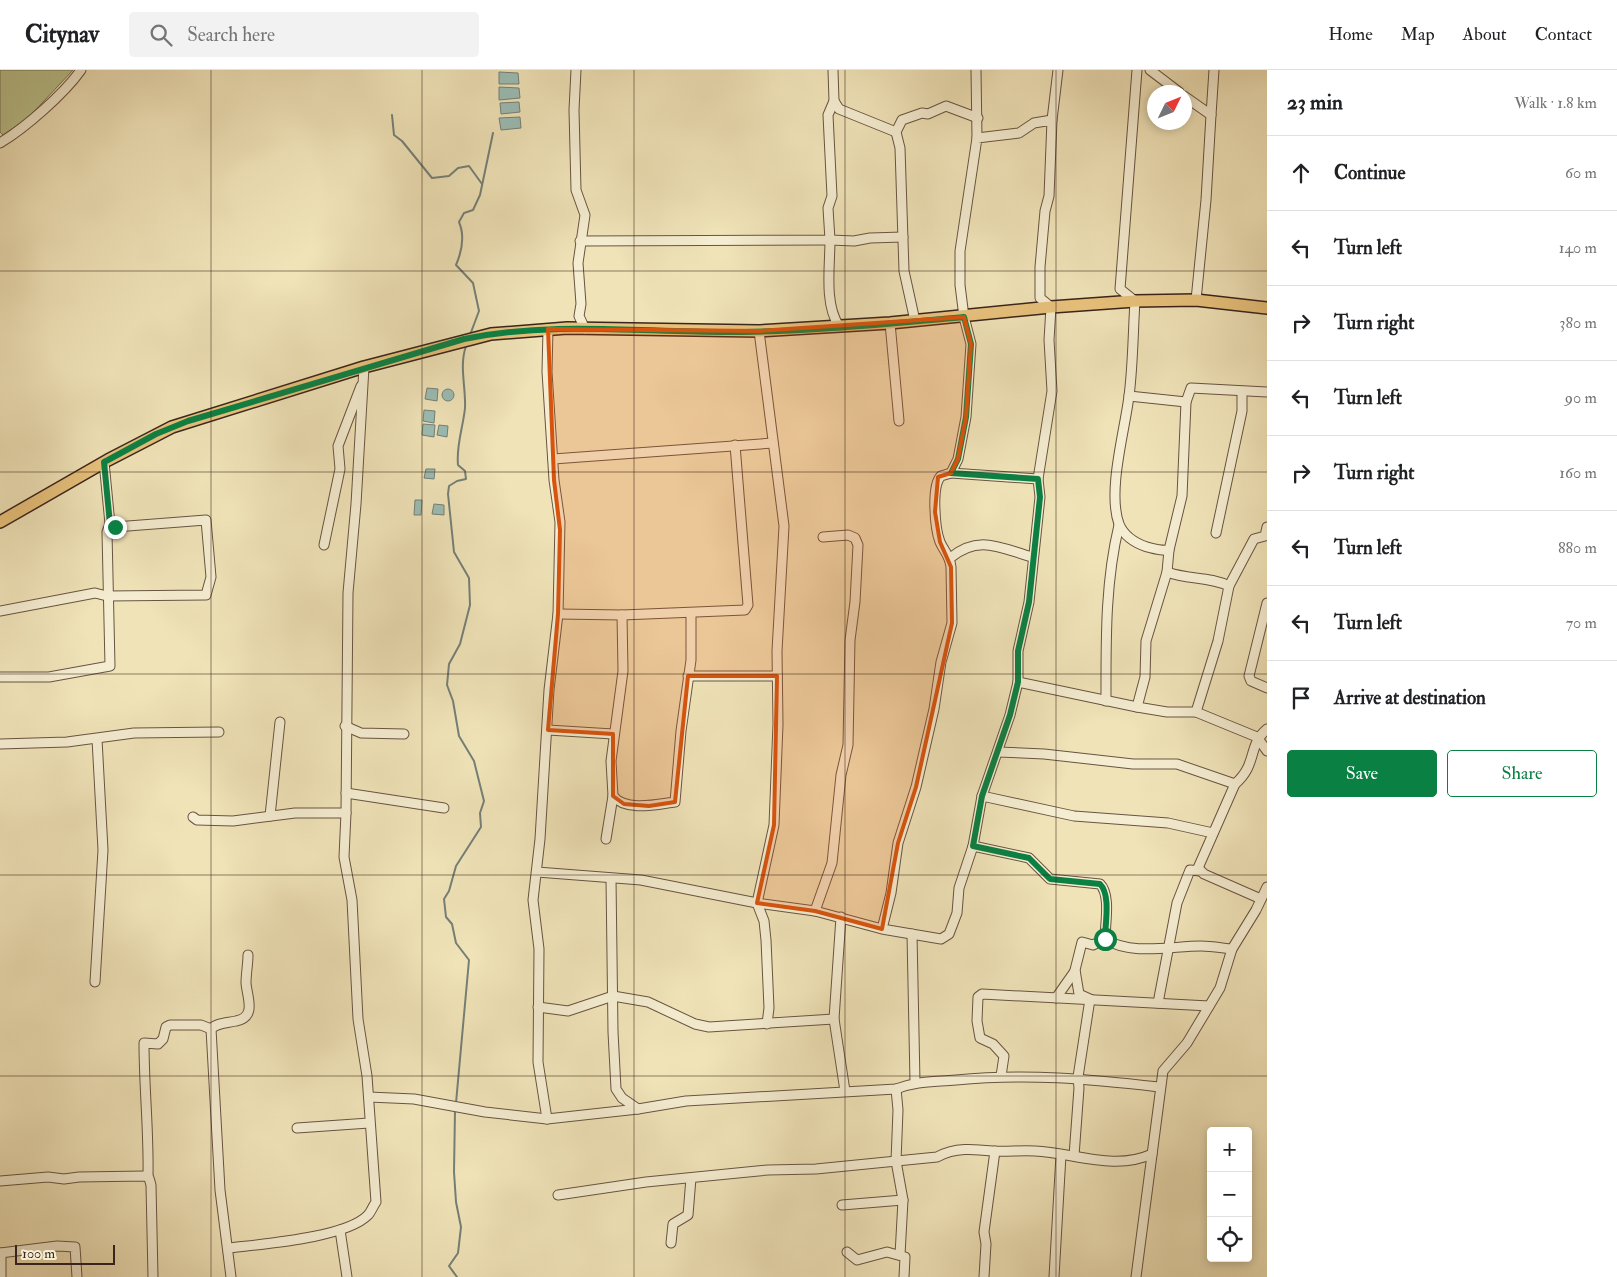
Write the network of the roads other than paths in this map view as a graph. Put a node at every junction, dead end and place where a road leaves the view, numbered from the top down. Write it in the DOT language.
graph roads {
  1 [pos="81,70"];
  2 [pos="576,70"];
  3 [pos="833,70"];
  4 [pos="976,70"];
  5 [pos="1058,70"];
  6 [pos="1137,70"];
  7 [pos="1150,70"];
  8 [pos="1214,70"];
  9 [pos="1170,85"];
  10 [pos="834,101"];
  11 [pos="1192,102"];
  12 [pos="1211,115"];
  13 [pos="978,118"];
  14 [pos="1052,120"];
  15 [pos="896,132"];
  16 [pos="977,138"];
  17 [pos="0,143"];
  18 [pos="903,238"];
  19 [pos="830,240"];
  20 [pos="580,241"];
  21 [pos="1196,300"];
  22 [pos="1135,301"];
  23 [pos="1051,307"];
  24 [pos="1267,308"];
  25 [pos="579,316"];
  26 [pos="964,317"];
  27 [pos="915,321"];
  28 [pos="890,323"];
  29 [pos="839,326"];
  30 [pos="567,328"];
  31 [pos="548,329"];
  32 [pos="585,329"];
  33 [pos="759,332"];
  34 [pos="364,373"];
  35 [pos="1242,392"];
  36 [pos="1267,392"];
  37 [pos="1129,396"];
  38 [pos="1186,402"];
  39 [pos="899,421"];
  40 [pos="773,442"];
  41 [pos="735,445"];
  42 [pos="553,459"];
  43 [pos="104,462"];
  44 [pos="951,473"];
  45 [pos="1038,479"];
  46 [pos="0,522"];
  47 [pos="110,524"];
  48 [pos="1119,525"];
  49 [pos="1267,527"];
  50 [pos="1216,533"];
  51 [pos="823,537"];
  52 [pos="324,546"];
  53 [pos="1169,550"];
  54 [pos="1032,557"];
  55 [pos="950,558"];
  56 [pos="1167,572"];
  57 [pos="1229,586"];
  58 [pos="107,596"];
  59 [pos="1267,603"];
  60 [pos="0,611"];
  61 [pos="691,613"];
  62 [pos="558,614"];
  63 [pos="622,615"];
  64 [pos="688,676"];
  65 [pos="778,676"];
  66 [pos="0,677"];
  67 [pos="1018,682"];
  68 [pos="1267,688"];
  69 [pos="1106,701"];
  70 [pos="1138,707"];
  71 [pos="1196,712"];
  72 [pos="280,722"];
  73 [pos="345,726"];
  74 [pos="1267,729"];
  75 [pos="548,730"];
  76 [pos="219,732"];
  77 [pos="404,734"];
  78 [pos="613,734"];
  79 [pos="1257,737"];
  80 [pos="97,738"];
  81 [pos="0,744"];
  82 [pos="1267,751"];
  83 [pos="998,752"];
  84 [pos="1235,784"];
  85 [pos="346,793"];
  86 [pos="613,796"];
  87 [pos="982,796"];
  88 [pos="444,808"];
  89 [pos="346,813"];
  90 [pos="270,816"];
  91 [pos="193,817"];
  92 [pos="1213,833"];
  93 [pos="606,839"];
  94 [pos="973,846"];
  95 [pos="1200,871"];
  96 [pos="537,872"];
  97 [pos="612,879"];
  98 [pos="1267,887"];
  99 [pos="1261,899"];
  100 [pos="757,903"];
  101 [pos="815,911"];
  102 [pos="840,918"];
  103 [pos="882,929"];
  104 [pos="912,934"];
  105 [pos="1105,939"];
  106 [pos="1170,948"];
  107 [pos="1232,949"];
  108 [pos="248,955"];
  109 [pos="1075,970"];
  110 [pos="96,982"];
  111 [pos="612,996"];
  112 [pos="1056,998"];
  113 [pos="1090,999"];
  114 [pos="1158,1003"];
  115 [pos="1209,1006"];
  116 [pos="538,1007"];
  117 [pos="834,1019"];
  118 [pos="767,1024"];
  119 [pos="211,1029"];
  120 [pos="1001,1076"];
  121 [pos="1078,1077"];
  122 [pos="915,1082"];
  123 [pos="1159,1087"];
  124 [pos="896,1089"];
  125 [pos="845,1091"];
  126 [pos="369,1097"];
  127 [pos="638,1109"];
  128 [pos="546,1119"];
  129 [pos="369,1123"];
  130 [pos="297,1128"];
  131 [pos="994,1151"];
  132 [pos="1061,1154"];
  133 [pos="1152,1154"];
  134 [pos="1074,1156"];
  135 [pos="896,1161"];
  136 [pos="148,1178"];
  137 [pos="691,1178"];
  138 [pos="0,1181"];
  139 [pos="558,1195"];
  140 [pos="903,1200"];
  141 [pos="842,1206"];
  142 [pos="340,1230"];
  143 [pos="671,1243"];
  144 [pos="229,1248"];
  145 [pos="847,1252"];
  146 [pos="0,1253"];
  147 [pos="900,1255"];
  148 [pos="1,1277"];
  149 [pos="77,1277"];
  150 [pos="153,1277"];
  151 [pos="231,1277"];
  152 [pos="348,1277"];
  153 [pos="904,1277"];
  154 [pos="984,1277"];
  155 [pos="1054,1277"];
  156 [pos="1136,1277"];
  1 -- 17 [label="street"];
  2 -- 20 [label="street"];
  3 -- 10 [label="street"];
  4 -- 13 [label="street"];
  5 -- 14 [label="street"];
  6 -- 22 [label="street"];
  7 -- 9 [label="street"];
  8 -- 12 [label="street"];
  10 -- 15 [label="street"];
  10 -- 19 [label="street"];
  11 -- 12 [label="street"];
  12 -- 21 [label="street"];
  13 -- 15 [label="street"];
  13 -- 16 [label="street"];
  14 -- 16 [label="street"];
  14 -- 23 [label="street"];
  15 -- 18 [label="street"];
  16 -- 26 [label="street"];
  18 -- 19 [label="street"];
  18 -- 27 [label="street"];
  19 -- 20 [label="street"];
  19 -- 29 [label="street"];
  20 -- 25 [label="street"];
  21 -- 22 [label="main road"];
  21 -- 24 [label="main road"];
  22 -- 23 [label="main road"];
  22 -- 37 [label="street"];
  23 -- 26 [label="main road"];
  23 -- 45 [label="street"];
  25 -- 30 [label="street"];
  25 -- 32 [label="street"];
  26 -- 27 [label="main road"];
  26 -- 44 [label="street"];
  27 -- 28 [label="main road"];
  28 -- 29 [label="main road"];
  28 -- 39 [label="street"];
  29 -- 33 [label="main road"];
  30 -- 31 [label="main road"];
  30 -- 32 [label="main road"];
  31 -- 34 [label="main road"];
  31 -- 42 [label="street"];
  32 -- 33 [label="main road"];
  33 -- 40 [label="street"];
  34 -- 43 [label="main road"];
  34 -- 52 [label="street"];
  34 -- 73 [label="street"];
  35 -- 36 [label="street"];
  35 -- 38 [label="street"];
  35 -- 50 [label="street"];
  37 -- 38 [label="street"];
  37 -- 48 [label="street"];
  38 -- 53 [label="street"];
  40 -- 41 [label="street"];
  40 -- 65 [label="street"];
  41 -- 42 [label="street"];
  41 -- 61 [label="street"];
  42 -- 62 [label="street"];
  43 -- 46 [label="main road"];
  43 -- 47 [label="street"];
  44 -- 45 [label="street"];
  44 -- 55 [label="street"];
  45 -- 54 [label="street"];
  47 -- 58 [label="street"];
  47 -- 58 [label="street"];
  48 -- 53 [label="street"];
  48 -- 69 [label="street"];
  49 -- 57 [label="street"];
  51 -- 101 [label="street"];
  53 -- 56 [label="street"];
  54 -- 55 [label="street"];
  54 -- 67 [label="street"];
  55 -- 103 [label="street"];
  56 -- 57 [label="street"];
  56 -- 70 [label="street"];
  57 -- 71 [label="street"];
  58 -- 60 [label="street"];
  58 -- 66 [label="street"];
  59 -- 68 [label="street"];
  61 -- 63 [label="street"];
  61 -- 64 [label="street"];
  62 -- 63 [label="street"];
  62 -- 75 [label="street"];
  63 -- 78 [label="street"];
  64 -- 65 [label="street"];
  64 -- 86 [label="street"];
  65 -- 100 [label="street"];
  67 -- 69 [label="street"];
  67 -- 83 [label="street"];
  69 -- 70 [label="street"];
  70 -- 71 [label="street"];
  71 -- 79 [label="street"];
  72 -- 90 [label="street"];
  73 -- 77 [label="street"];
  73 -- 85 [label="street"];
  74 -- 79 [label="street"];
  75 -- 78 [label="street"];
  75 -- 96 [label="street"];
  76 -- 80 [label="street"];
  78 -- 86 [label="street"];
  79 -- 82 [label="street"];
  79 -- 84 [label="street"];
  80 -- 81 [label="street"];
  80 -- 110 [label="street"];
  83 -- 84 [label="street"];
  83 -- 87 [label="street"];
  84 -- 92 [label="street"];
  85 -- 88 [label="street"];
  85 -- 89 [label="street"];
  86 -- 93 [label="street"];
  87 -- 92 [label="street"];
  87 -- 94 [label="street"];
  89 -- 90 [label="street"];
  89 -- 126 [label="street"];
  90 -- 91 [label="street"];
  92 -- 95 [label="street"];
  94 -- 104 [label="street"];
  94 -- 105 [label="street"];
  95 -- 99 [label="street"];
  95 -- 106 [label="street"];
  96 -- 97 [label="street"];
  96 -- 116 [label="street"];
  97 -- 100 [label="street"];
  97 -- 111 [label="street"];
  98 -- 99 [label="street"];
  99 -- 107 [label="street"];
  100 -- 101 [label="street"];
  100 -- 118 [label="street"];
  101 -- 102 [label="street"];
  102 -- 103 [label="street"];
  102 -- 117 [label="street"];
  103 -- 104 [label="street"];
  104 -- 122 [label="street"];
  105 -- 106 [label="street"];
  105 -- 109 [label="street"];
  106 -- 107 [label="street"];
  106 -- 114 [label="street"];
  107 -- 115 [label="street"];
  108 -- 119 [label="street"];
  109 -- 112 [label="street"];
  109 -- 113 [label="street"];
  111 -- 116 [label="street"];
  111 -- 118 [label="street"];
  111 -- 127 [label="street"];
  112 -- 113 [label="street"];
  112 -- 120 [label="street"];
  113 -- 114 [label="street"];
  113 -- 121 [label="street"];
  114 -- 115 [label="street"];
  115 -- 123 [label="street"];
  116 -- 128 [label="street"];
  117 -- 118 [label="street"];
  117 -- 125 [label="street"];
  119 -- 136 [label="street"];
  119 -- 144 [label="street"];
  120 -- 121 [label="street"];
  120 -- 122 [label="street"];
  121 -- 123 [label="street"];
  121 -- 134 [label="street"];
  122 -- 124 [label="street"];
  123 -- 133 [label="street"];
  124 -- 125 [label="street"];
  124 -- 135 [label="street"];
  125 -- 127 [label="street"];
  126 -- 128 [label="street"];
  126 -- 129 [label="street"];
  127 -- 128 [label="street"];
  129 -- 130 [label="street"];
  129 -- 142 [label="street"];
  131 -- 132 [label="street"];
  131 -- 135 [label="street"];
  131 -- 154 [label="street"];
  132 -- 134 [label="street"];
  132 -- 155 [label="street"];
  133 -- 134 [label="street"];
  133 -- 156 [label="street"];
  135 -- 137 [label="street"];
  135 -- 140 [label="street"];
  136 -- 138 [label="street"];
  136 -- 150 [label="street"];
  137 -- 139 [label="street"];
  137 -- 143 [label="street"];
  140 -- 141 [label="street"];
  140 -- 147 [label="street"];
  142 -- 144 [label="street"];
  142 -- 152 [label="street"];
  144 -- 151 [label="street"];
  145 -- 147 [label="street"];
  146 -- 148 [label="street"];
  146 -- 149 [label="street"];
  147 -- 153 [label="street"];
}
